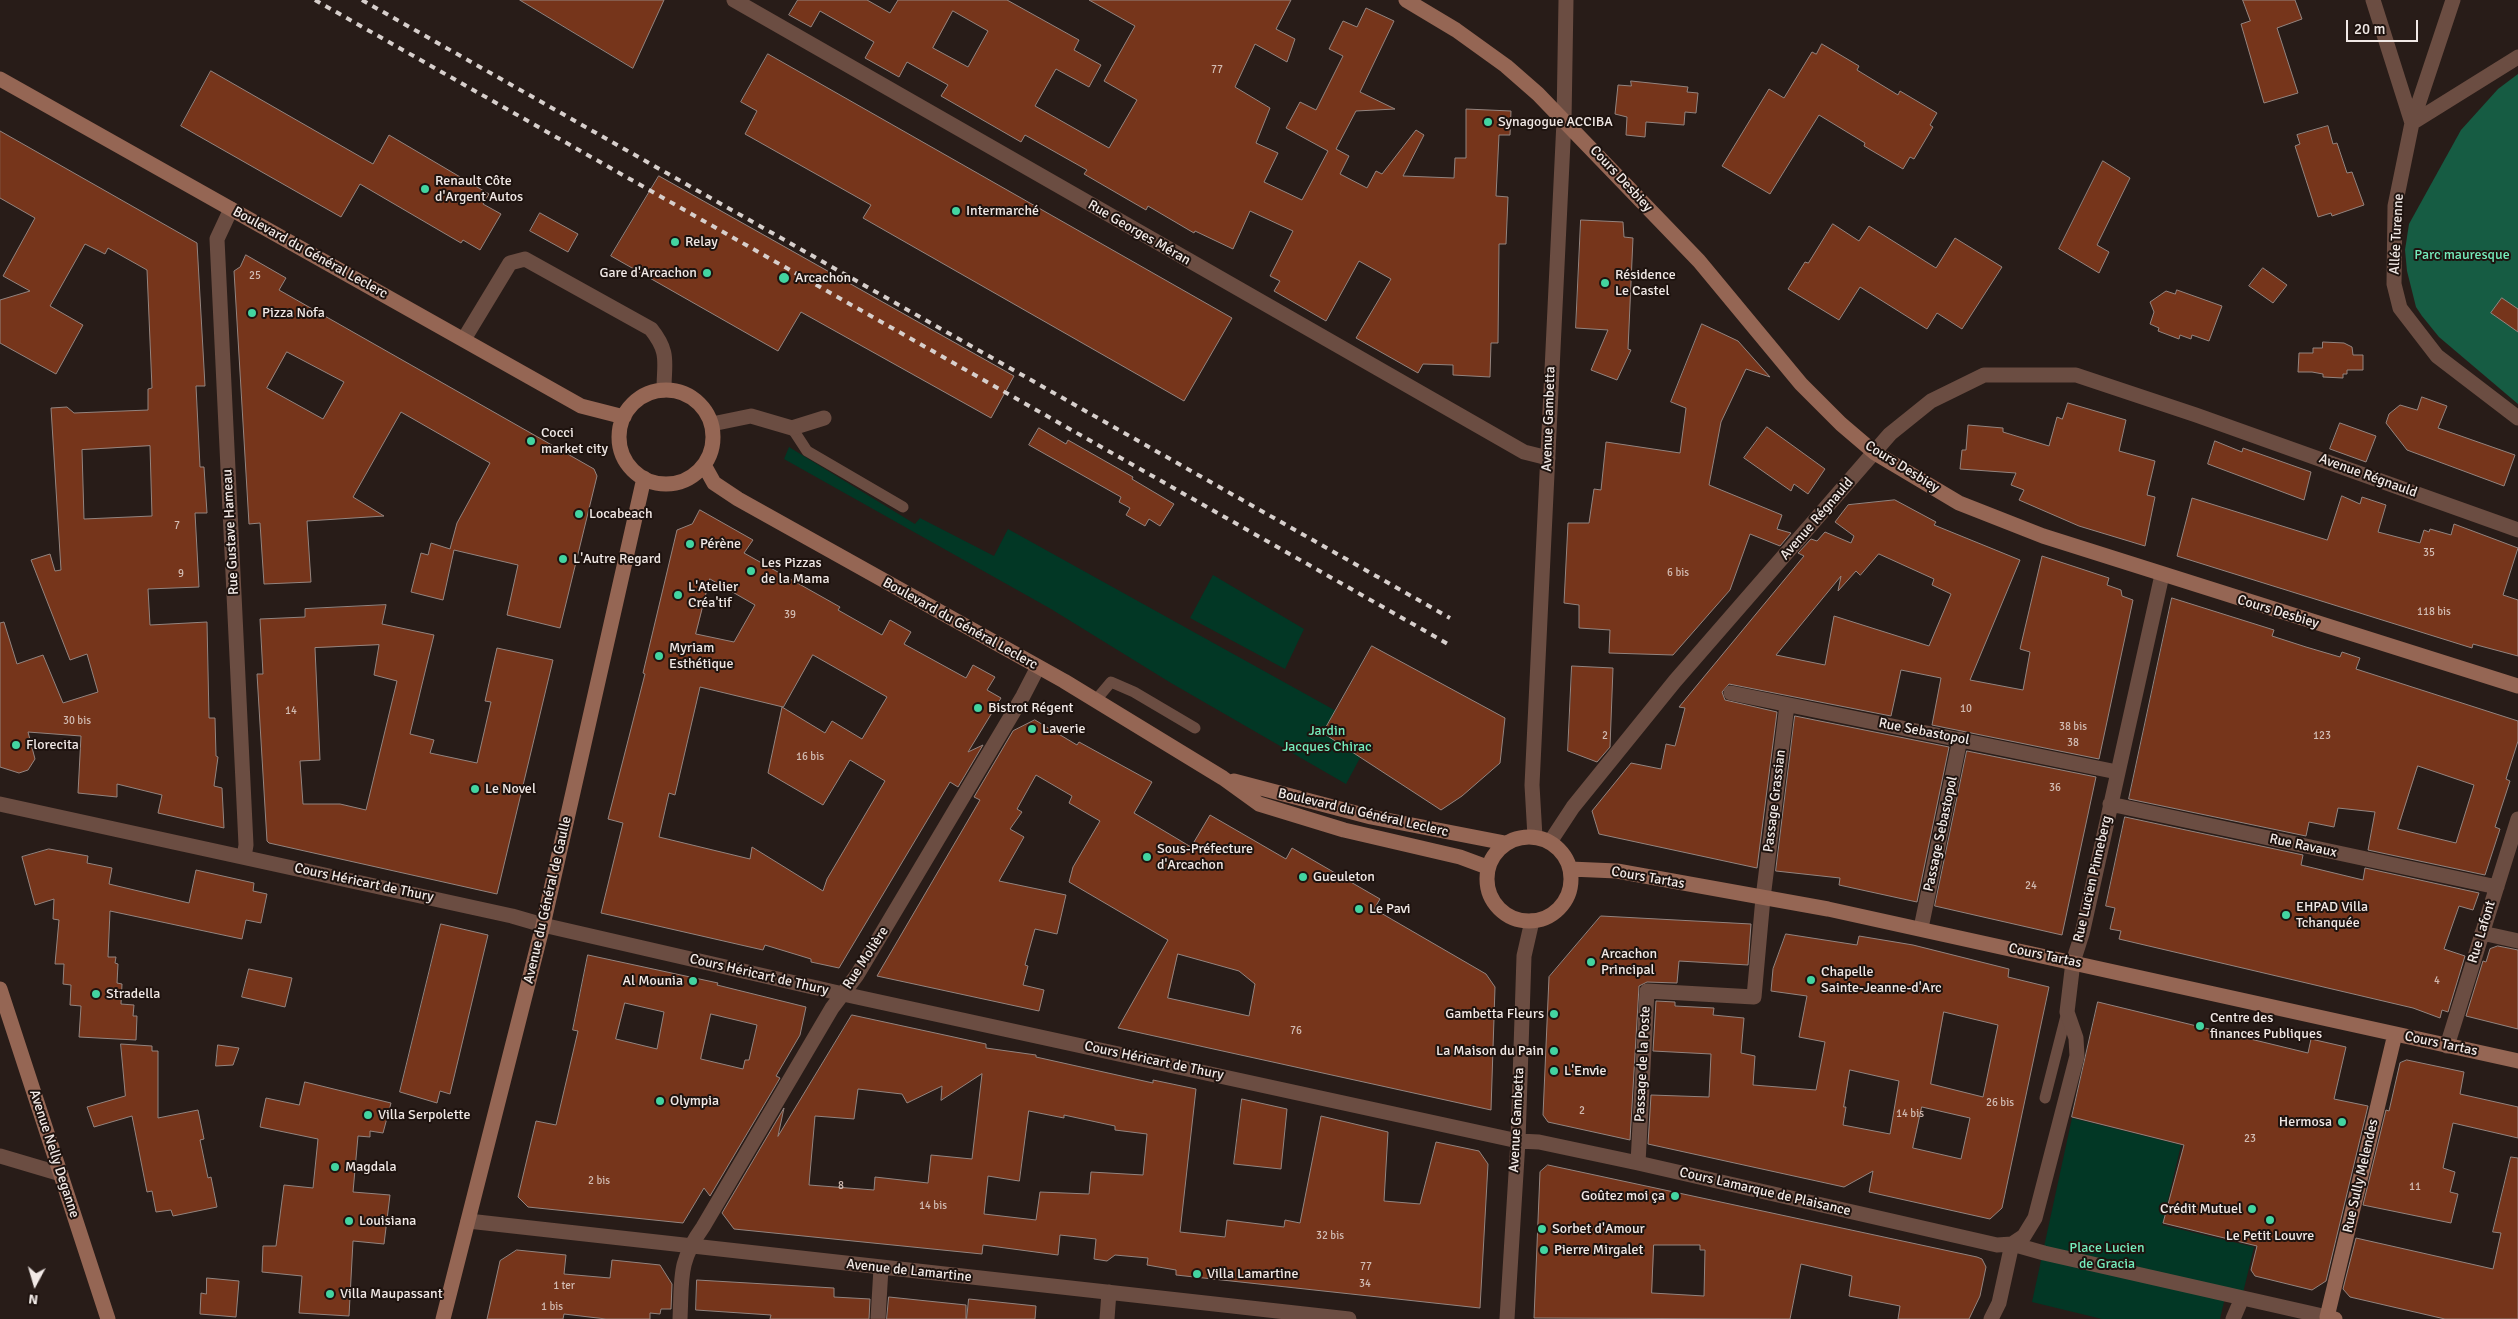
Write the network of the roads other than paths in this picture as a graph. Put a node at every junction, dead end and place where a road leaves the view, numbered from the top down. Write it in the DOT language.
graph roads {
  1 [pos="734,0"];
  2 [pos="1406,0"];
  3 [pos="1566,0"];
  4 [pos="2372,0"];
  5 [pos="2453,0"];
  6 [pos="2518,57"];
  7 [pos="0,79"];
  8 [pos="1564,121"];
  9 [pos="2412,123"];
  10 [pos="230,209"];
  11 [pos="464,338"];
  12 [pos="664,390"];
  13 [pos="624,417"];
  14 [pos="824,418"];
  15 [pos="2518,418"];
  16 [pos="712,424"];
  17 [pos="792,428"];
  18 [pos="1875,453"];
  19 [pos="1548,458"];
  20 [pos="704,465"];
  21 [pos="644,478"];
  22 [pos="903,507"];
  23 [pos="2518,530"];
  24 [pos="2162,575"];
  25 [pos="1038,667"];
  26 [pos="2518,686"];
  27 [pos="1731,692"];
  28 [pos="1095,700"];
  29 [pos="1787,704"];
  30 [pos="1195,728"];
  31 [pos="1960,739"];
  32 [pos="2117,772"];
  33 [pos="1223,778"];
  34 [pos="0,804"];
  35 [pos="2110,804"];
  36 [pos="2518,819"];
  37 [pos="1535,837"];
  38 [pos="1550,842"];
  39 [pos="1505,844"];
  40 [pos="244,857"];
  41 [pos="1487,868"];
  42 [pos="1570,869"];
  43 [pos="2497,887"];
  44 [pos="1763,898"];
  45 [pos="1532,922"];
  46 [pos="542,926"];
  47 [pos="1921,928"];
  48 [pos="2482,933"];
  49 [pos="2518,941"];
  50 [pos="2073,962"];
  51 [pos="0,989"];
  52 [pos="843,994"];
  53 [pos="2067,1012"];
  54 [pos="2394,1034"];
  55 [pos="2447,1046"];
  56 [pos="2518,1061"];
  57 [pos="2045,1098"];
  58 [pos="1518,1141"];
  59 [pos="0,1156"];
  60 [pos="1638,1163"];
  61 [pos="61,1174"];
  62 [pos="468,1221"];
  63 [pos="2012,1244"];
  64 [pos="690,1246"];
  65 [pos="881,1268"];
  66 [pos="1109,1292"];
  67 [pos="2242,1298"];
  68 [pos="2330,1318"];
  69 [pos="108,1319"];
  70 [pos="443,1319"];
  71 [pos="680,1319"];
  72 [pos="878,1319"];
  73 [pos="1107,1319"];
  74 [pos="1349,1319"];
  75 [pos="1507,1319"];
  76 [pos="1991,1319"];
  77 [pos="2233,1319"];
  1 -- 19 [label="street, Rue Georges Méran"];
  2 -- 8 [label="street, Cours Desbiey"];
  3 -- 8 [label="street, Avenue Gambetta"];
  4 -- 9 [label="street"];
  5 -- 9 [label="street, Allée Turenne"];
  6 -- 9 [label="street"];
  7 -- 10 [label="street, Boulevard du Général Leclerc"];
  8 -- 18 [label="street, Cours Desbiey"];
  8 -- 19 [label="street, Avenue Gambetta"];
  9 -- 15 [label="street, Allée Turenne"];
  10 -- 11 [label="street, Boulevard du Général Leclerc"];
  10 -- 40 [label="street, Rue Gustave Hameau"];
  11 -- 12 [label="street"];
  11 -- 13 [label="street, Boulevard du Général Leclerc"];
  12 -- 13 [label="street"];
  12 -- 16 [label="street"];
  13 -- 21 [label="street"];
  14 -- 17 [label="street"];
  16 -- 17 [label="street"];
  16 -- 20 [label="street"];
  17 -- 22 [label="lane"];
  18 -- 23 [label="street, Avenue Régnauld"];
  18 -- 24 [label="street, Cours Desbiey"];
  18 -- 38 [label="street, Avenue Régnauld"];
  19 -- 37 [label="street, Avenue Gambetta"];
  20 -- 21 [label="street"];
  20 -- 25 [label="street, Boulevard du Général Leclerc"];
  21 -- 46 [label="street, Avenue du Général de Gaulle"];
  24 -- 26 [label="street, Cours Desbiey"];
  24 -- 32 [label="street, Rue Lucien Pinneberg"];
  25 -- 28 [label="street, Boulevard du Général Leclerc"];
  25 -- 52 [label="street, Rue Molière"];
  27 -- 29 [label="street, Rue Sebastopol"];
  28 -- 30 [label="lane"];
  28 -- 33 [label="street, Boulevard du Général Leclerc"];
  29 -- 31 [label="street, Rue Sebastopol"];
  29 -- 44 [label="street, Passage Grassian"];
  31 -- 32 [label="street, Rue Sebastopol"];
  31 -- 47 [label="street, Passage Sebastopol"];
  32 -- 35 [label="street, Rue Lucien Pinneberg"];
  33 -- 39 [label="street, Boulevard du Général Leclerc"];
  33 -- 41 [label="street, Boulevard du Général Leclerc"];
  34 -- 40 [label="street, Cours Héricart de Thury"];
  35 -- 43 [label="street, Rue Ravaux"];
  35 -- 50 [label="street, Rue Lucien Pinneberg"];
  36 -- 43 [label="street, Rue Lafont"];
  37 -- 38 [label="street"];
  37 -- 39 [label="street"];
  38 -- 42 [label="street"];
  39 -- 41 [label="street"];
  40 -- 46 [label="street, Cours Héricart de Thury"];
  41 -- 45 [label="street"];
  42 -- 44 [label="street, Cours Tartas"];
  42 -- 45 [label="street"];
  43 -- 48 [label="street, Rue Lafont"];
  44 -- 47 [label="street, Cours Tartas"];
  44 -- 60 [label="street, Passage de la Poste"];
  45 -- 58 [label="street, Avenue Gambetta"];
  46 -- 52 [label="street, Cours Héricart de Thury"];
  46 -- 62 [label="street, Avenue du Général de Gaulle"];
  47 -- 50 [label="street, Cours Tartas"];
  48 -- 49 [label="street"];
  48 -- 55 [label="street, Rue Lafont"];
  50 -- 53 [label="street, Rue Lucien Pinneberg"];
  50 -- 54 [label="street, Cours Tartas"];
  51 -- 61 [label="street, Avenue Nelly Deganne"];
  52 -- 58 [label="street, Cours Héricart de Thury"];
  52 -- 64 [label="street, Rue Molière"];
  53 -- 57 [label="lane"];
  53 -- 63 [label="street, Rue Lucien Pinneberg"];
  54 -- 55 [label="street, Cours Tartas"];
  54 -- 68 [label="street, Rue Sully Melendes"];
  55 -- 56 [label="street, Cours Tartas"];
  58 -- 60 [label="street, Cours Lamarque de Plaisance"];
  58 -- 75 [label="street, Avenue Gambetta"];
  59 -- 61 [label="street"];
  60 -- 63 [label="street, Cours Lamarque de Plaisance"];
  61 -- 69 [label="street, Avenue Nelly Deganne"];
  62 -- 64 [label="street, Avenue de Lamartine"];
  62 -- 70 [label="street, Avenue du Général de Gaulle"];
  63 -- 67 [label="street"];
  63 -- 76 [label="street"];
  64 -- 65 [label="street, Avenue de Lamartine"];
  64 -- 71 [label="street, Rue Molière"];
  65 -- 66 [label="street, Avenue de Lamartine"];
  65 -- 72 [label="street"];
  66 -- 73 [label="street"];
  66 -- 74 [label="street, Avenue de Lamartine"];
  67 -- 68 [label="street"];
  67 -- 77 [label="street"];
}
